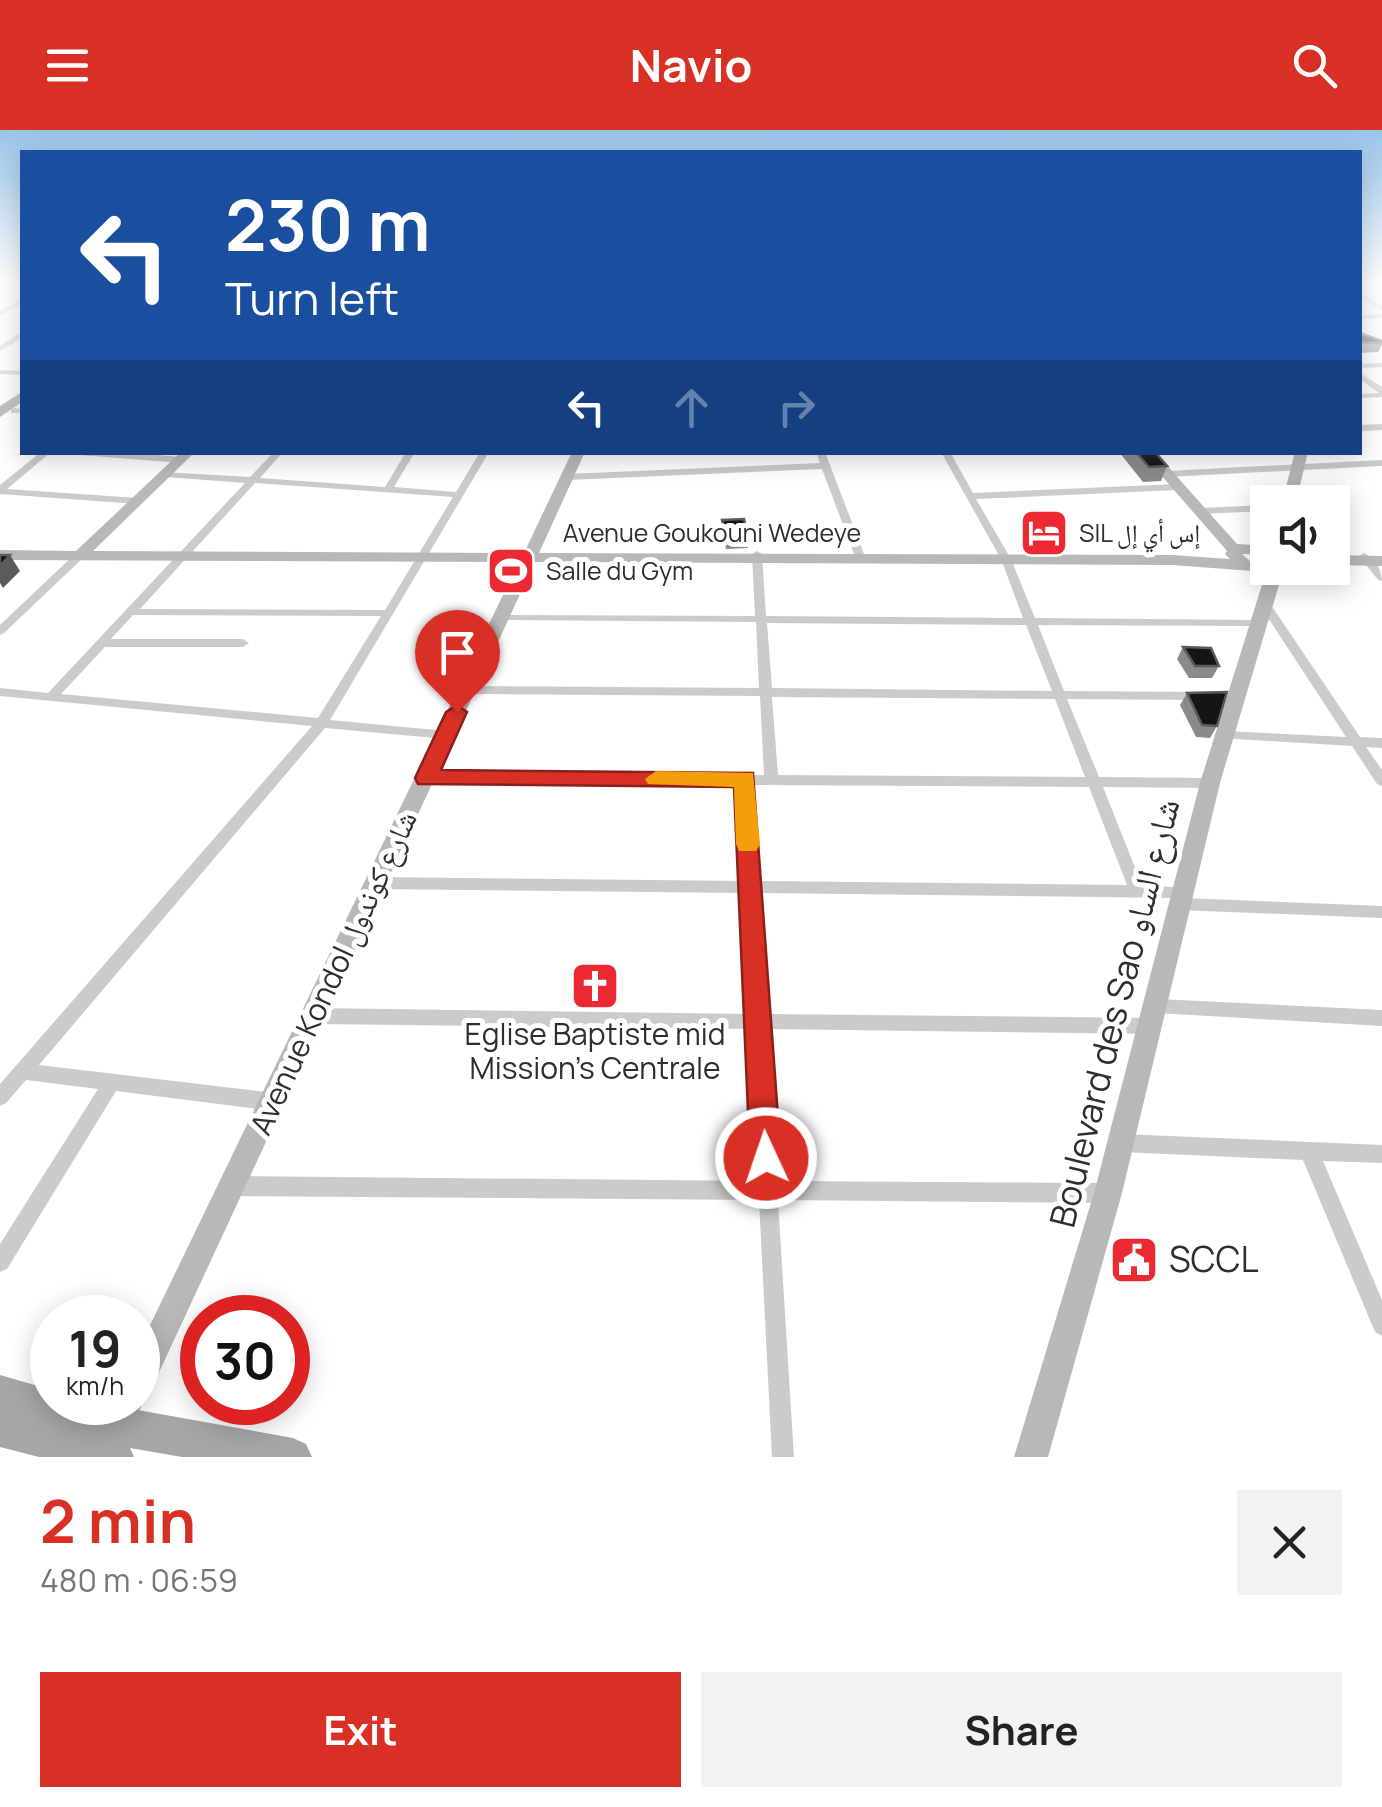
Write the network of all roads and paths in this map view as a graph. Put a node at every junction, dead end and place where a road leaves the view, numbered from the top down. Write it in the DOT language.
graph roads {
  1 [pos="1362,376"];
  2 [pos="1382,393"];
  3 [pos="43,455"];
  4 [pos="159,455"];
  5 [pos="275,455"];
  6 [pos="410,455"];
  7 [pos="483,455"];
  8 [pos="578,455"];
  9 [pos="821,455"];
  10 [pos="947,455"];
  11 [pos="1150,455"];
  12 [pos="185,456"];
  13 [pos="1301,460"];
  14 [pos="1377,463"];
  15 [pos="825,466"];
  16 [pos="1382,472"];
  17 [pos="166,474"];
  18 [pos="1166,474"];
  19 [pos="567,476"];
  20 [pos="253,480"];
  21 [pos="1294,485"];
  22 [pos="1178,487"];
  23 [pos="0,490"];
  24 [pos="388,490"];
  25 [pos="460,495"];
  26 [pos="970,496"];
  27 [pos="138,502"];
  28 [pos="1250,509"];
  29 [pos="1198,511"];
  30 [pos="1250,552"];
  31 [pos="0,553"];
  32 [pos="82,553"];
  33 [pos="184,553"];
  34 [pos="424,554"];
  35 [pos="859,554"];
  36 [pos="528,555"];
  37 [pos="758,556"];
  38 [pos="1005,557"];
  39 [pos="1374,558"];
  40 [pos="1382,578"];
  41 [pos="1267,589"];
  42 [pos="0,612"];
  43 [pos="130,612"];
  44 [pos="19,613"];
  45 [pos="388,613"];
  46 [pos="500,618"];
  47 [pos="762,619"];
  48 [pos="1032,620"];
  49 [pos="0,631"];
  50 [pos="102,644"];
  51 [pos="244,644"];
  52 [pos="467,690"];
  53 [pos="0,692"];
  54 [pos="766,694"];
  55 [pos="1061,696"];
  56 [pos="1234,696"];
  57 [pos="51,697"];
  58 [pos="322,722"];
  59 [pos="1225,734"];
  60 [pos="446,735"];
  61 [pos="1359,742"];
  62 [pos="1382,744"];
  63 [pos="426,778"];
  64 [pos="745,779"];
  65 [pos="771,779"];
  66 [pos="1382,780"];
  67 [pos="1210,783"];
  68 [pos="1094,784"];
  69 [pos="376,884"];
  70 [pos="750,886"];
  71 [pos="1137,892"];
  72 [pos="1180,898"];
  73 [pos="1382,912"];
  74 [pos="314,1016"];
  75 [pos="1155,1016"];
  76 [pos="1382,1018"];
  77 [pos="757,1020"];
  78 [pos="22,1071"];
  79 [pos="112,1082"];
  80 [pos="0,1097"];
  81 [pos="274,1102"];
  82 [pos="1122,1143"];
  83 [pos="1310,1151"];
  84 [pos="1382,1154"];
  85 [pos="234,1186"];
  86 [pos="768,1192"];
  87 [pos="1108,1193"];
  88 [pos="0,1262"];
  89 [pos="1382,1325"];
  90 [pos="160,1338"];
  91 [pos="0,1393"];
  92 [pos="0,1430"];
  93 [pos="109,1440"];
  94 [pos="293,1457"];
  95 [pos="783,1457"];
  96 [pos="1032,1457"];
  1 -- 2 [label="street"];
  3 -- 23 [label="street"];
  4 -- 12 [label="street"];
  5 -- 20 [label="street"];
  6 -- 24 [label="street"];
  7 -- 25 [label="street"];
  8 -- 19 [label="street, Avenue Kondol شارع كوندول"];
  9 -- 15 [label="street"];
  10 -- 26 [label="street"];
  11 -- 18 [label="street"];
  12 -- 17 [label="street"];
  13 -- 14 [label="street"];
  13 -- 18 [label="street"];
  13 -- 21 [label="street"];
  14 -- 16 [label="street"];
  15 -- 19 [label="street"];
  15 -- 35 [label="street"];
  17 -- 20 [label="street"];
  17 -- 27 [label="street"];
  18 -- 22 [label="street"];
  19 -- 36 [label="street, Avenue Kondol شارع كوندول"];
  20 -- 24 [label="street"];
  20 -- 33 [label="street"];
  22 -- 26 [label="street"];
  22 -- 29 [label="street"];
  23 -- 27 [label="street"];
  24 -- 25 [label="street"];
  25 -- 34 [label="street"];
  26 -- 38 [label="street"];
  27 -- 32 [label="street"];
  28 -- 29 [label="street"];
  29 -- 30 [label="street"];
  30 -- 38 [label="street, Avenue Goukouni Wedeye"];
  31 -- 32 [label="street, Avenue Goukouni Wedeye"];
  32 -- 33 [label="street, Avenue Goukouni Wedeye"];
  32 -- 44 [label="street"];
  33 -- 34 [label="street, Avenue Goukouni Wedeye"];
  33 -- 43 [label="street"];
  34 -- 36 [label="street, Avenue Goukouni Wedeye"];
  34 -- 45 [label="street"];
  35 -- 37 [label="street, Avenue Goukouni Wedeye"];
  35 -- 38 [label="street, Avenue Goukouni Wedeye"];
  36 -- 37 [label="street, Avenue Goukouni Wedeye"];
  36 -- 46 [label="street, Avenue Kondol شارع كوندول"];
  37 -- 38 [label="street, Avenue Goukouni Wedeye"];
  37 -- 47 [label="street"];
  38 -- 48 [label="street"];
  39 -- 40 [label="street"];
  41 -- 48 [label="street"];
  41 -- 56 [label="street, Boulevard des Sao شارع الساو"];
  41 -- 61 [label="street"];
  42 -- 44 [label="street"];
  43 -- 45 [label="street"];
  43 -- 50 [label="street"];
  44 -- 49 [label="street"];
  45 -- 58 [label="street"];
  46 -- 47 [label="street"];
  46 -- 52 [label="street, Avenue Kondol شارع كوندول"];
  47 -- 48 [label="street"];
  47 -- 54 [label="street"];
  48 -- 55 [label="street"];
  50 -- 51 [label="street"];
  50 -- 57 [label="street"];
  52 -- 54 [label="street"];
  52 -- 60 [label="street, Avenue Kondol شارع كوندول"];
  53 -- 57 [label="street"];
  54 -- 55 [label="street"];
  54 -- 65 [label="street"];
  55 -- 56 [label="street"];
  55 -- 68 [label="street"];
  56 -- 59 [label="street, Boulevard des Sao شارع الساو"];
  57 -- 58 [label="street"];
  58 -- 60 [label="street"];
  58 -- 78 [label="street"];
  59 -- 61 [label="street"];
  59 -- 67 [label="street, Boulevard des Sao شارع الساو"];
  60 -- 63 [label="street, Avenue Kondol شارع كوندول"];
  61 -- 62 [label="street"];
  61 -- 66 [label="street"];
  63 -- 64 [label="street"];
  63 -- 69 [label="street, Avenue Kondol شارع كوندول"];
  64 -- 65 [label="street"];
  64 -- 70 [label="street"];
  65 -- 68 [label="street"];
  67 -- 68 [label="street"];
  67 -- 72 [label="street, Boulevard des Sao شارع الساو"];
  68 -- 71 [label="street"];
  69 -- 70 [label="street"];
  69 -- 74 [label="street, Avenue Kondol شارع كوندول"];
  70 -- 71 [label="street"];
  70 -- 77 [label="street"];
  71 -- 72 [label="street"];
  72 -- 73 [label="street"];
  72 -- 75 [label="street, Boulevard des Sao شارع الساو"];
  74 -- 77 [label="street"];
  74 -- 81 [label="street, Avenue Kondol شارع كوندول"];
  75 -- 76 [label="street"];
  75 -- 77 [label="street"];
  75 -- 82 [label="street, Boulevard des Sao شارع الساو"];
  77 -- 86 [label="street"];
  78 -- 79 [label="street"];
  78 -- 80 [label="street"];
  79 -- 81 [label="street"];
  79 -- 88 [label="street"];
  81 -- 85 [label="street, Avenue Kondol شارع كوندول"];
  82 -- 83 [label="street"];
  82 -- 87 [label="street, Boulevard des Sao شارع الساو"];
  83 -- 84 [label="street"];
  83 -- 89 [label="street"];
  85 -- 86 [label="street"];
  85 -- 90 [label="street, Avenue Kondol شارع كوندول"];
  86 -- 87 [label="street"];
  86 -- 95 [label="street"];
  87 -- 96 [label="street, Boulevard des Sao شارع الساو"];
  91 -- 93 [label="main road"];
  92 -- 93 [label="main road"];
  93 -- 94 [label="main road"];
}
